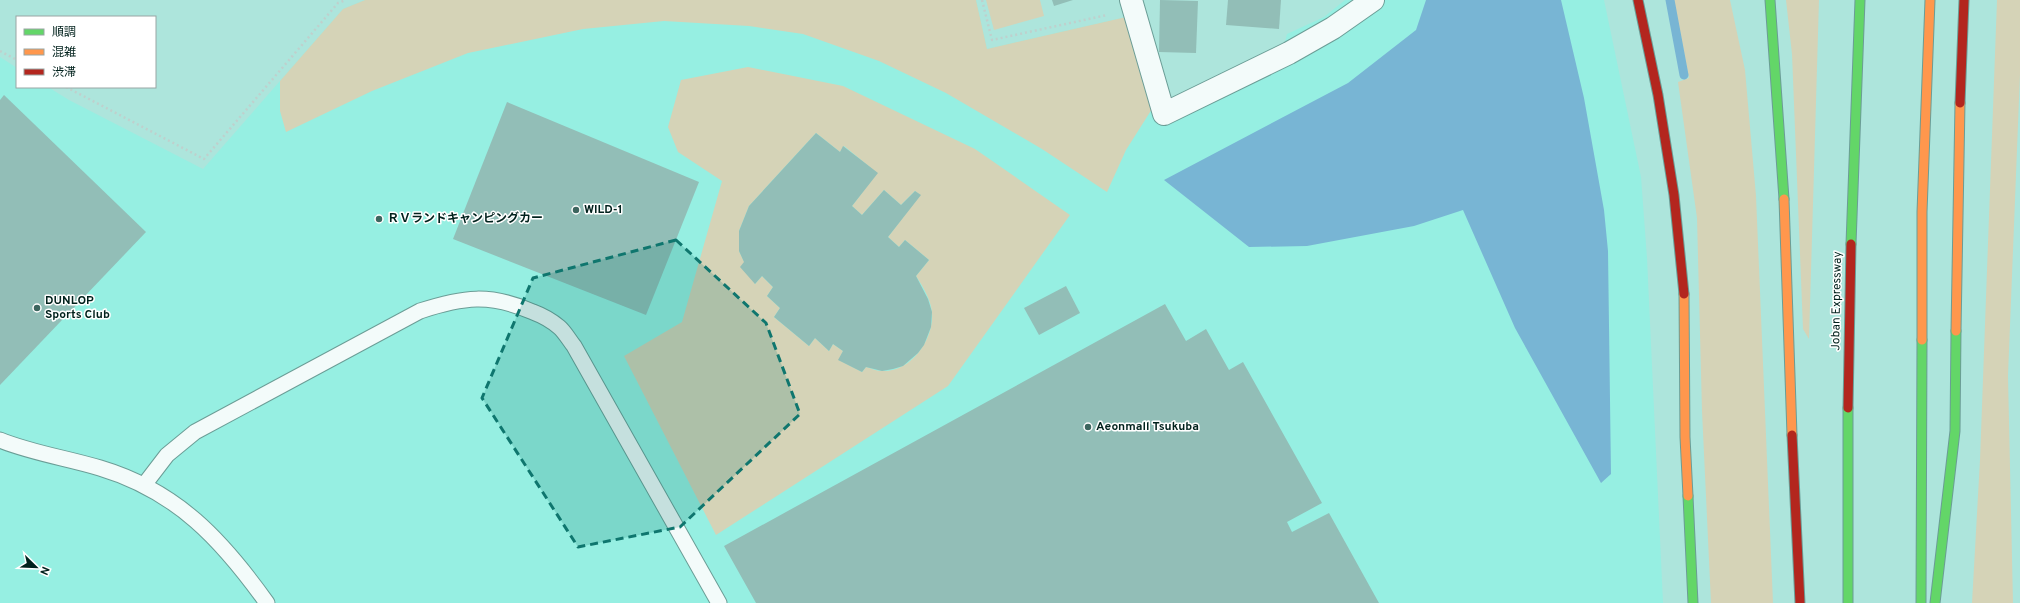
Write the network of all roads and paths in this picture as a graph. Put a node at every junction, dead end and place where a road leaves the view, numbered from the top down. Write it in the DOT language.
graph roads {
  1 [pos="346,0"];
  2 [pos="982,0"];
  3 [pos="1374,0"];
  4 [pos="1638,0"];
  5 [pos="1761,0"];
  6 [pos="1770,0"];
  7 [pos="1860,0"];
  8 [pos="1930,0"];
  9 [pos="1964,0"];
  10 [pos="1132,4"];
  11 [pos="0,51"];
  12 [pos="1774,57"];
  13 [pos="16,59"];
  14 [pos="68,88"];
  15 [pos="0,440"];
  16 [pos="144,485"];
  17 [pos="267,603"];
  18 [pos="719,603"];
  19 [pos="1693,603"];
  20 [pos="1800,603"];
  21 [pos="1848,603"];
  22 [pos="1921,603"];
  23 [pos="1935,603"];
  1 -- 14 [label="path"];
  2 -- 10 [label="path"];
  3 -- 10 [label="street"];
  4 -- 19 [label="main road"];
  5 -- 12 [label="main road"];
  6 -- 12 [label="main road"];
  7 -- 21 [label="main road, Joban Expressway"];
  8 -- 22 [label="main road"];
  9 -- 23 [label="main road"];
  11 -- 13 [label="path"];
  12 -- 20 [label="main road"];
  15 -- 16 [label="lane"];
  16 -- 17 [label="lane"];
  16 -- 18 [label="lane"];
}
